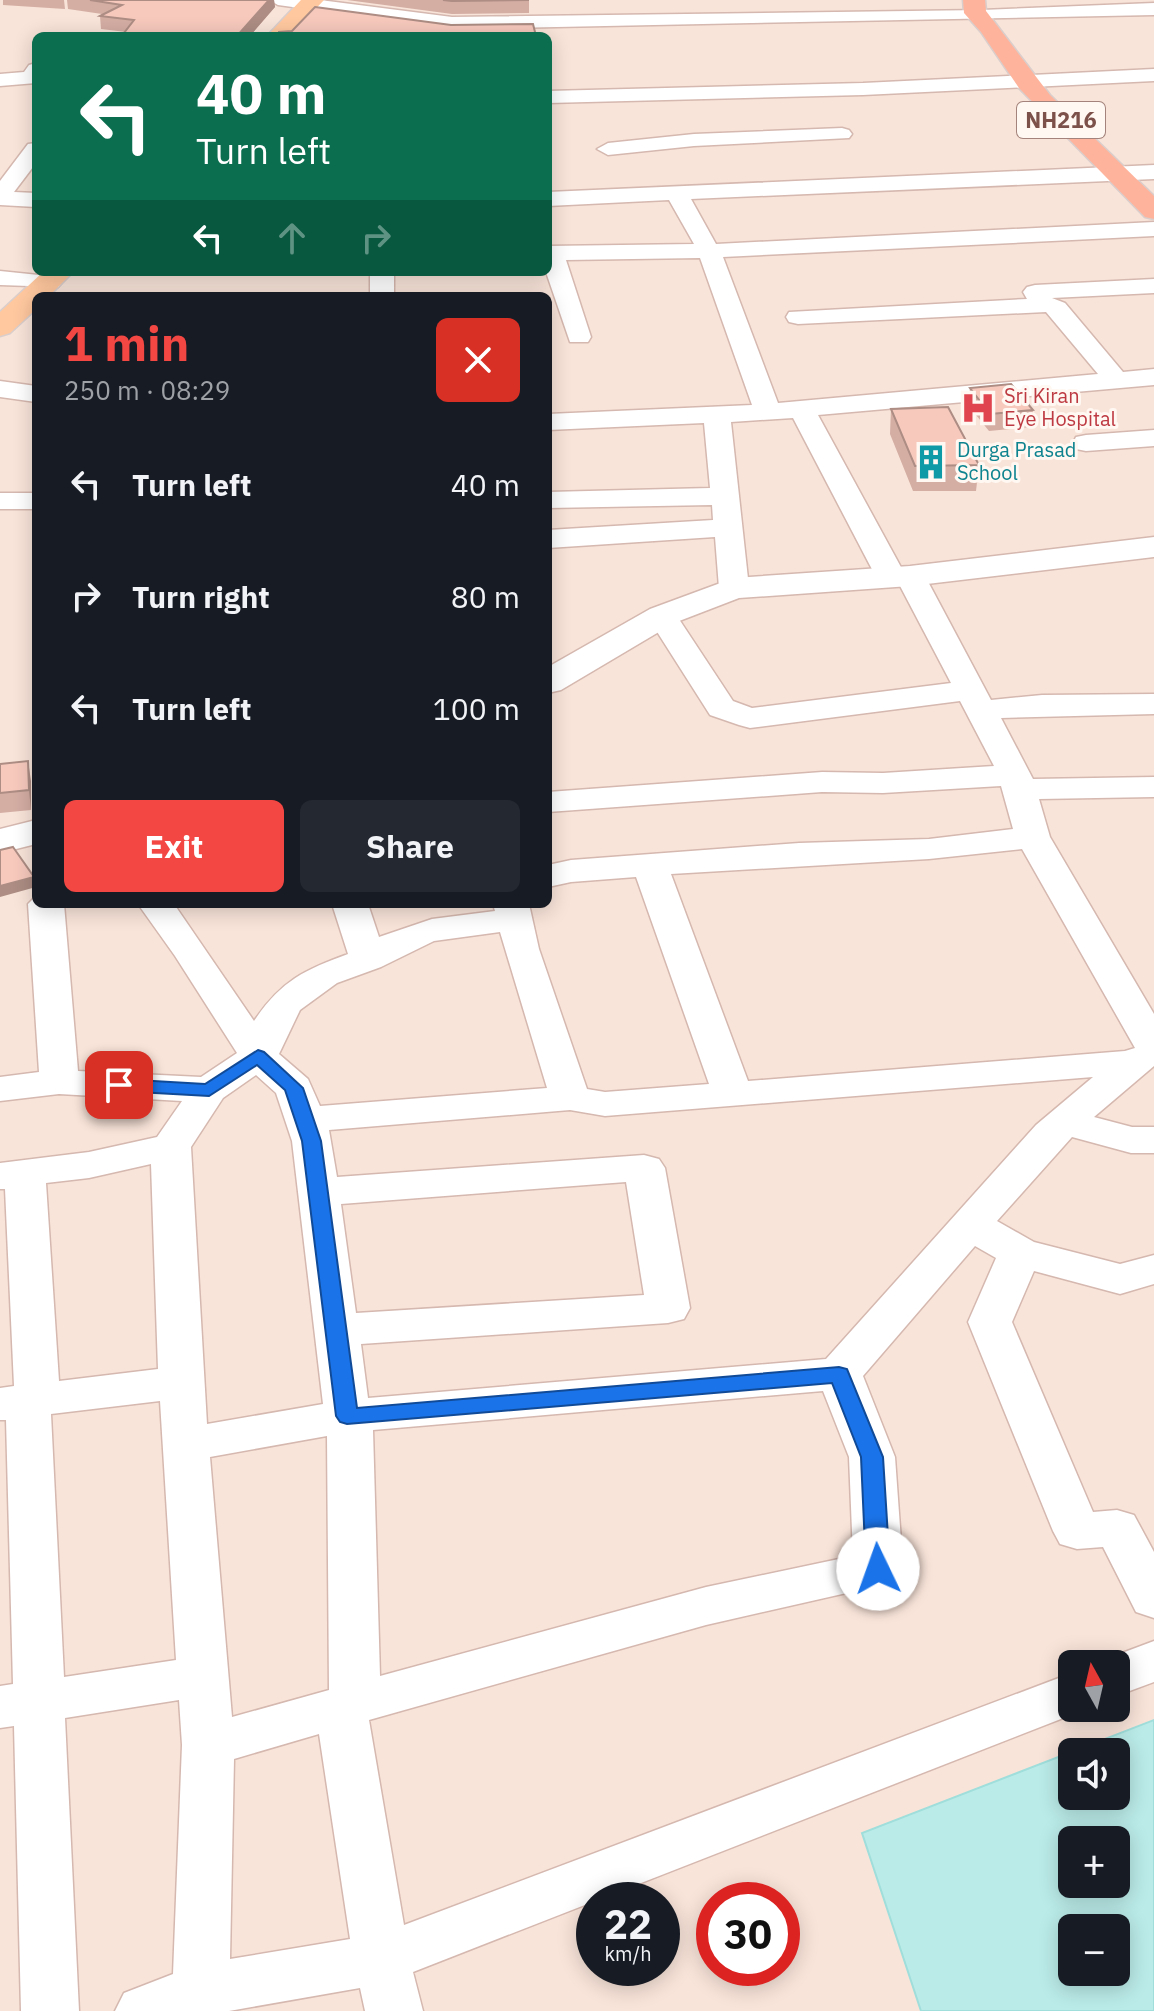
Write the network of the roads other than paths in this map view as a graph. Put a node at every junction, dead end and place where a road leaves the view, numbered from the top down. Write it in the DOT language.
graph roads {
  1 [pos="553,0"];
  2 [pos="305,2"];
  3 [pos="712,8"];
  4 [pos="983,9"];
  5 [pos="1154,9"];
  6 [pos="448,22"];
  7 [pos="545,27"];
  8 [pos="281,32"];
  9 [pos="1154,75"];
  10 [pos="32,76"];
  11 [pos="0,80"];
  12 [pos="1025,81"];
  13 [pos="552,94"];
  14 [pos="579,97"];
  15 [pos="842,134"];
  16 [pos="601,136"];
  17 [pos="32,154"];
  18 [pos="1154,172"];
  19 [pos="1121,174"];
  20 [pos="670,194"];
  21 [pos="0,197"];
  22 [pos="552,199"];
  23 [pos="32,200"];
  24 [pos="1154,211"];
  25 [pos="1154,229"];
  26 [pos="709,251"];
  27 [pos="552,253"];
  28 [pos="552,259"];
  29 [pos="55,277"];
  30 [pos="0,278"];
  31 [pos="1154,286"];
  32 [pos="38,292"];
  33 [pos="32,298"];
  34 [pos="1056,308"];
  35 [pos="798,317"];
  36 [pos="0,327"];
  37 [pos="579,337"];
  38 [pos="1154,377"];
  39 [pos="1117,381"];
  40 [pos="0,389"];
  41 [pos="32,393"];
  42 [pos="801,408"];
  43 [pos="768,412"];
  44 [pos="717,415"];
  45 [pos="552,422"];
  46 [pos="1154,438"];
  47 [pos="1086,443"];
  48 [pos="725,496"];
  49 [pos="552,500"];
  50 [pos="0,501"];
  51 [pos="32,501"];
  52 [pos="727,528"];
  53 [pos="552,539"];
  54 [pos="1154,547"];
  55 [pos="900,576"];
  56 [pos="734,588"];
  57 [pos="662,616"];
  58 [pos="552,680"];
  59 [pos="975,700"];
  60 [pos="1154,704"];
  61 [pos="1017,782"];
  62 [pos="1154,787"];
  63 [pos="552,802"];
  64 [pos="32,833"];
  65 [pos="1033,837"];
  66 [pos="0,841"];
  67 [pos="650,865"];
  68 [pos="552,876"];
  69 [pos="46,908"];
  70 [pos="159,908"];
  71 [pos="351,908"];
  72 [pos="513,910"];
  73 [pos="368,959"];
  74 [pos="1148,1051"];
  75 [pos="258,1056"];
  76 [pos="59,1082"];
  77 [pos="0,1089"];
  78 [pos="209,1090"];
  79 [pos="732,1092"];
  80 [pos="570,1098"];
  81 [pos="304,1120"];
  82 [pos="1065,1122"];
  83 [pos="1154,1140"];
  84 [pos="171,1147"];
  85 [pos="12,1175"];
  86 [pos="318,1192"];
  87 [pos="970,1224"];
  88 [pos="1020,1253"];
  89 [pos="1154,1269"];
  90 [pos="336,1330"];
  91 [pos="839,1374"];
  92 [pos="181,1382"];
  93 [pos="21,1402"];
  94 [pos="347,1416"];
  95 [pos="186,1444"];
  96 [pos="1154,1599"];
  97 [pos="1154,1661"];
  98 [pos="1130,1670"];
  99 [pos="203,1676"];
  100 [pos="1058,1699"];
  101 [pos="19,1704"];
  102 [pos="348,1705"];
  103 [pos="208,1745"];
  104 [pos="388,1985"];
  105 [pos="201,2000"];
  106 [pos="50,2011"];
  107 [pos="144,2011"];
  1 -- 7 [label="street"];
  2 -- 6 [label="street"];
  2 -- 8 [label="main road"];
  3 -- 4 [label="street"];
  3 -- 7 [label="street"];
  4 -- 5 [label="street"];
  4 -- 12 [label="highway, NH216"];
  6 -- 7 [label="street"];
  9 -- 12 [label="street"];
  10 -- 11 [label="street"];
  12 -- 14 [label="street"];
  12 -- 19 [label="highway, NH216"];
  13 -- 14 [label="street"];
  14 -- 16 [label="street"];
  15 -- 16 [label="street"];
  16 -- 20 [label="street"];
  17 -- 21 [label="street"];
  18 -- 19 [label="street"];
  19 -- 20 [label="street"];
  19 -- 24 [label="highway, NH216"];
  20 -- 22 [label="street"];
  20 -- 26 [label="street"];
  21 -- 23 [label="street"];
  25 -- 26 [label="street"];
  26 -- 27 [label="street"];
  26 -- 43 [label="street"];
  28 -- 37 [label="street"];
  29 -- 30 [label="street"];
  29 -- 32 [label="main road"];
  31 -- 35 [label="street"];
  33 -- 36 [label="main road"];
  34 -- 39 [label="street"];
  38 -- 39 [label="street"];
  39 -- 42 [label="street"];
  40 -- 41 [label="street"];
  42 -- 43 [label="street"];
  42 -- 55 [label="street"];
  43 -- 44 [label="street"];
  44 -- 45 [label="street"];
  44 -- 48 [label="street"];
  46 -- 47 [label="street"];
  48 -- 49 [label="street"];
  48 -- 52 [label="street"];
  50 -- 51 [label="street"];
  52 -- 53 [label="street"];
  52 -- 56 [label="street"];
  54 -- 55 [label="street"];
  55 -- 56 [label="street"];
  55 -- 59 [label="street"];
  56 -- 57 [label="street"];
  57 -- 58 [label="street"];
  57 -- 59 [label="street"];
  59 -- 60 [label="street"];
  59 -- 61 [label="street"];
  61 -- 62 [label="street"];
  61 -- 63 [label="street"];
  61 -- 65 [label="street"];
  64 -- 66 [label="street"];
  65 -- 67 [label="street"];
  65 -- 74 [label="street"];
  67 -- 68 [label="street"];
  67 -- 79 [label="street"];
  69 -- 76 [label="street"];
  70 -- 75 [label="street"];
  71 -- 73 [label="street"];
  72 -- 73 [label="street"];
  72 -- 80 [label="street"];
  73 -- 75 [label="street"];
  74 -- 79 [label="street"];
  74 -- 82 [label="street"];
  75 -- 78 [label="street"];
  75 -- 81 [label="street"];
  76 -- 77 [label="street"];
  76 -- 78 [label="street"];
  78 -- 84 [label="street"];
  79 -- 80 [label="street"];
  80 -- 81 [label="street"];
  81 -- 86 [label="street"];
  82 -- 83 [label="street"];
  82 -- 87 [label="street"];
  84 -- 85 [label="street"];
  84 -- 92 [label="street"];
  85 -- 93 [label="street"];
  86 -- 90 [label="street"];
  86 -- 90 [label="street"];
  87 -- 88 [label="street"];
  87 -- 91 [label="street"];
  88 -- 89 [label="street"];
  88 -- 96 [label="street"];
  90 -- 94 [label="street"];
  91 -- 94 [label="street"];
  91 -- 102 [label="street"];
  92 -- 93 [label="street"];
  92 -- 95 [label="street"];
  93 -- 101 [label="street"];
  94 -- 95 [label="street"];
  94 -- 102 [label="street"];
  95 -- 99 [label="street"];
  97 -- 98 [label="street"];
  99 -- 101 [label="street"];
  99 -- 103 [label="street"];
  100 -- 104 [label="street"];
  101 -- 106 [label="street"];
  102 -- 103 [label="street"];
  102 -- 104 [label="street"];
  103 -- 105 [label="street"];
  104 -- 105 [label="street"];
  105 -- 107 [label="street"];
}
